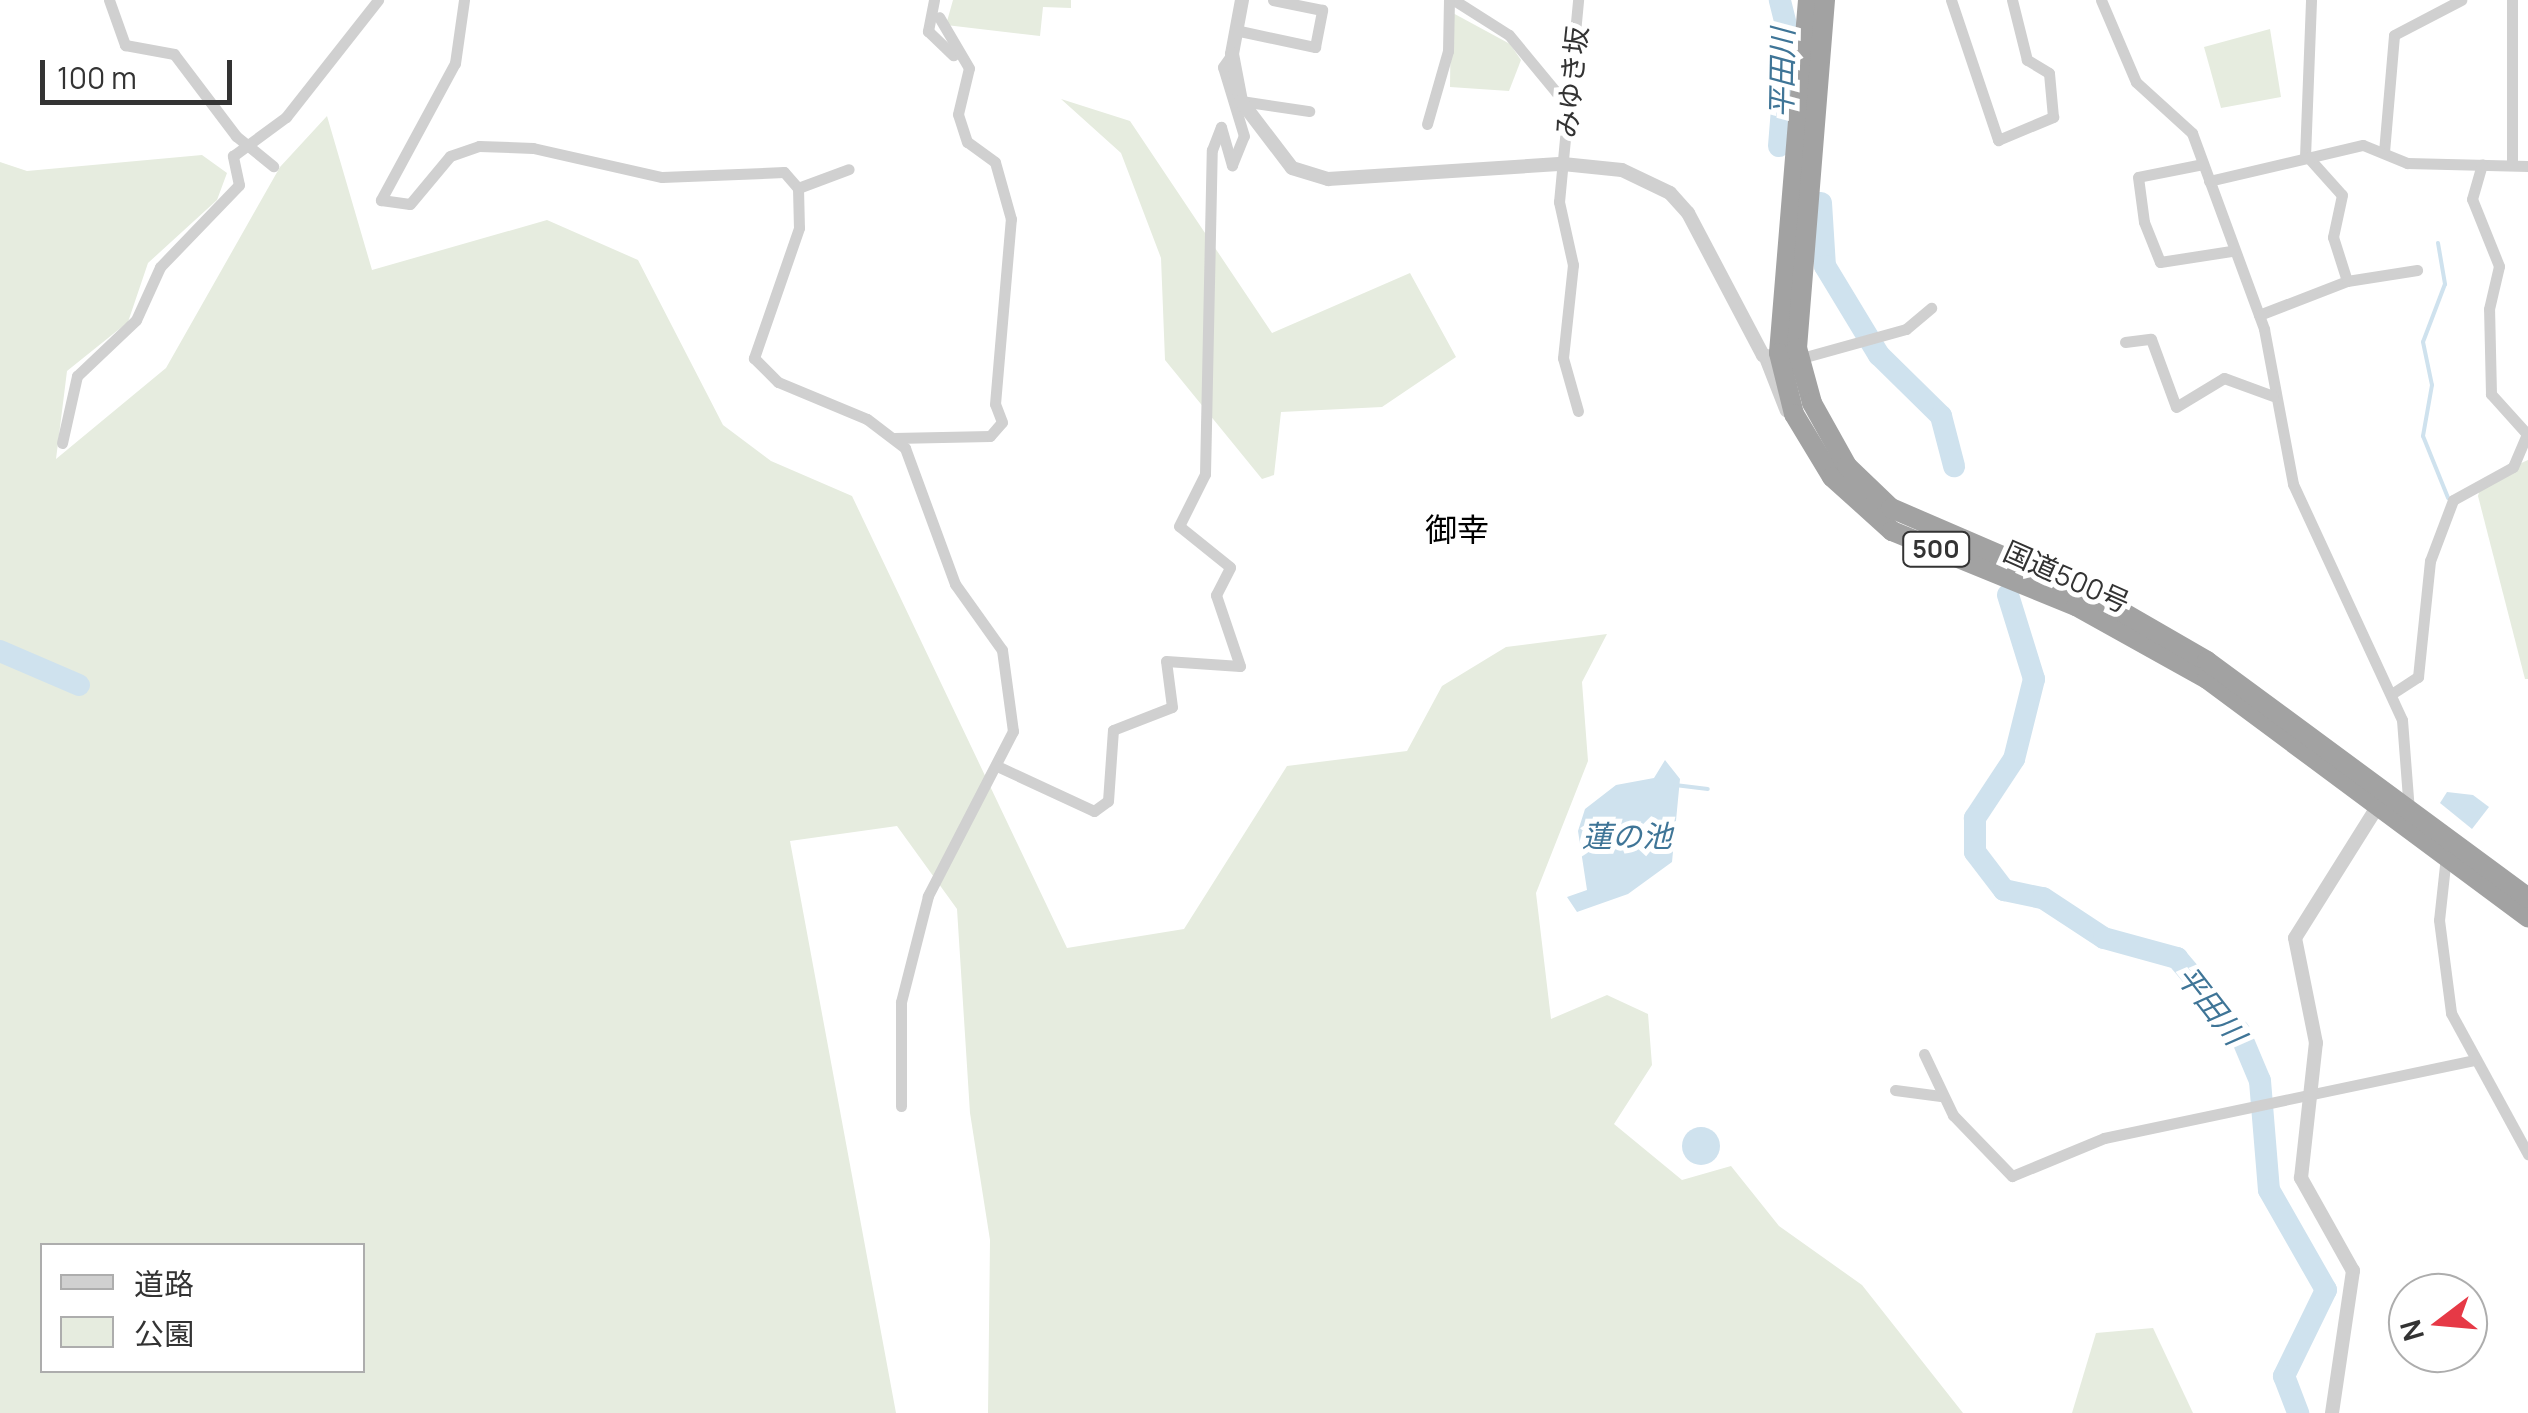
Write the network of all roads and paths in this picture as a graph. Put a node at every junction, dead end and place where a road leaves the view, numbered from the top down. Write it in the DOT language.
graph roads {
  1 [pos="109,0"];
  2 [pos="378,0"];
  3 [pos="464,0"];
  4 [pos="934,0"];
  5 [pos="1242,0"];
  6 [pos="1272,0"];
  7 [pos="1452,0"];
  8 [pos="1578,0"];
  9 [pos="1808,0"];
  10 [pos="1825,0"];
  11 [pos="1952,0"];
  12 [pos="2012,0"];
  13 [pos="2101,0"];
  14 [pos="2310,0"];
  15 [pos="2462,0"];
  16 [pos="2519,2"];
  17 [pos="939,17"];
  18 [pos="1235,30"];
  19 [pos="1232,54"];
  20 [pos="957,56"];
  21 [pos="1569,91"];
  22 [pos="1241,101"];
  23 [pos="1308,112"];
  24 [pos="1426,124"];
  25 [pos="245,147"];
  26 [pos="2384,152"];
  27 [pos="2306,156"];
  28 [pos="1563,164"];
  29 [pos="2203,164"];
  30 [pos="2482,164"];
  31 [pos="274,166"];
  32 [pos="2512,166"];
  33 [pos="2528,166"];
  34 [pos="848,169"];
  35 [pos="2209,181"];
  36 [pos="798,188"];
  37 [pos="2231,251"];
  38 [pos="2417,270"];
  39 [pos="2347,280"];
  40 [pos="1930,308"];
  41 [pos="2260,315"];
  42 [pos="2125,342"];
  43 [pos="1780,359"];
  44 [pos="2273,396"];
  45 [pos="1578,411"];
  46 [pos="894,438"];
  47 [pos="62,443"];
  48 [pos="2393,692"];
  49 [pos="997,766"];
  50 [pos="2382,799"];
  51 [pos="2409,810"];
  52 [pos="2446,856"];
  53 [pos="2528,898"];
  54 [pos="2528,917"];
  55 [pos="1924,1054"];
  56 [pos="2474,1060"];
  57 [pos="1895,1090"];
  58 [pos="1941,1096"];
  59 [pos="2308,1097"];
  60 [pos="901,1106"];
  61 [pos="2528,1154"];
  62 [pos="2332,1413"];
  1 -- 25 [label="street"];
  2 -- 25 [label="street"];
  3 -- 36 [label="street"];
  4 -- 20 [label="street"];
  5 -- 18 [label="street"];
  6 -- 18 [label="street"];
  7 -- 21 [label="street"];
  7 -- 24 [label="street"];
  8 -- 21 [label="street, みゆき坂"];
  9 -- 43 [label="highway, 国道500号 / 500"];
  10 -- 43 [label="highway, 国道500号 / 500"];
  11 -- 12 [label="street"];
  13 -- 29 [label="street"];
  14 -- 27 [label="street"];
  15 -- 26 [label="street"];
  16 -- 32 [label="street"];
  17 -- 20 [label="street"];
  18 -- 19 [label="street"];
  19 -- 22 [label="street"];
  19 -- 49 [label="street"];
  20 -- 46 [label="street"];
  21 -- 28 [label="street, みゆき坂"];
  22 -- 23 [label="street"];
  22 -- 28 [label="street"];
  25 -- 31 [label="street"];
  25 -- 47 [label="street"];
  26 -- 27 [label="street"];
  26 -- 30 [label="street"];
  27 -- 35 [label="street"];
  27 -- 39 [label="street"];
  28 -- 43 [label="street"];
  28 -- 45 [label="street, みゆき坂"];
  29 -- 35 [label="street"];
  29 -- 37 [label="street"];
  30 -- 32 [label="street"];
  30 -- 48 [label="street"];
  32 -- 33 [label="street"];
  34 -- 36 [label="street"];
  35 -- 37 [label="street"];
  36 -- 46 [label="street"];
  37 -- 41 [label="street"];
  38 -- 39 [label="street"];
  39 -- 41 [label="street"];
  40 -- 43 [label="street"];
  41 -- 44 [label="street"];
  42 -- 44 [label="street"];
  43 -- 50 [label="highway, 国道500号 / 500"];
  43 -- 50 [label="highway, 国道500号 / 500"];
  44 -- 48 [label="street"];
  46 -- 49 [label="street"];
  48 -- 51 [label="street"];
  49 -- 60 [label="street"];
  50 -- 51 [label="highway, 国道500号 / 500"];
  50 -- 52 [label="highway, 国道500号 / 500"];
  50 -- 59 [label="street"];
  51 -- 53 [label="highway, 国道500号 / 500"];
  52 -- 54 [label="highway, 国道500号 / 500"];
  52 -- 56 [label="street"];
  55 -- 58 [label="street"];
  56 -- 59 [label="street"];
  56 -- 61 [label="street"];
  57 -- 58 [label="street"];
  58 -- 59 [label="street"];
  59 -- 62 [label="street"];
}
